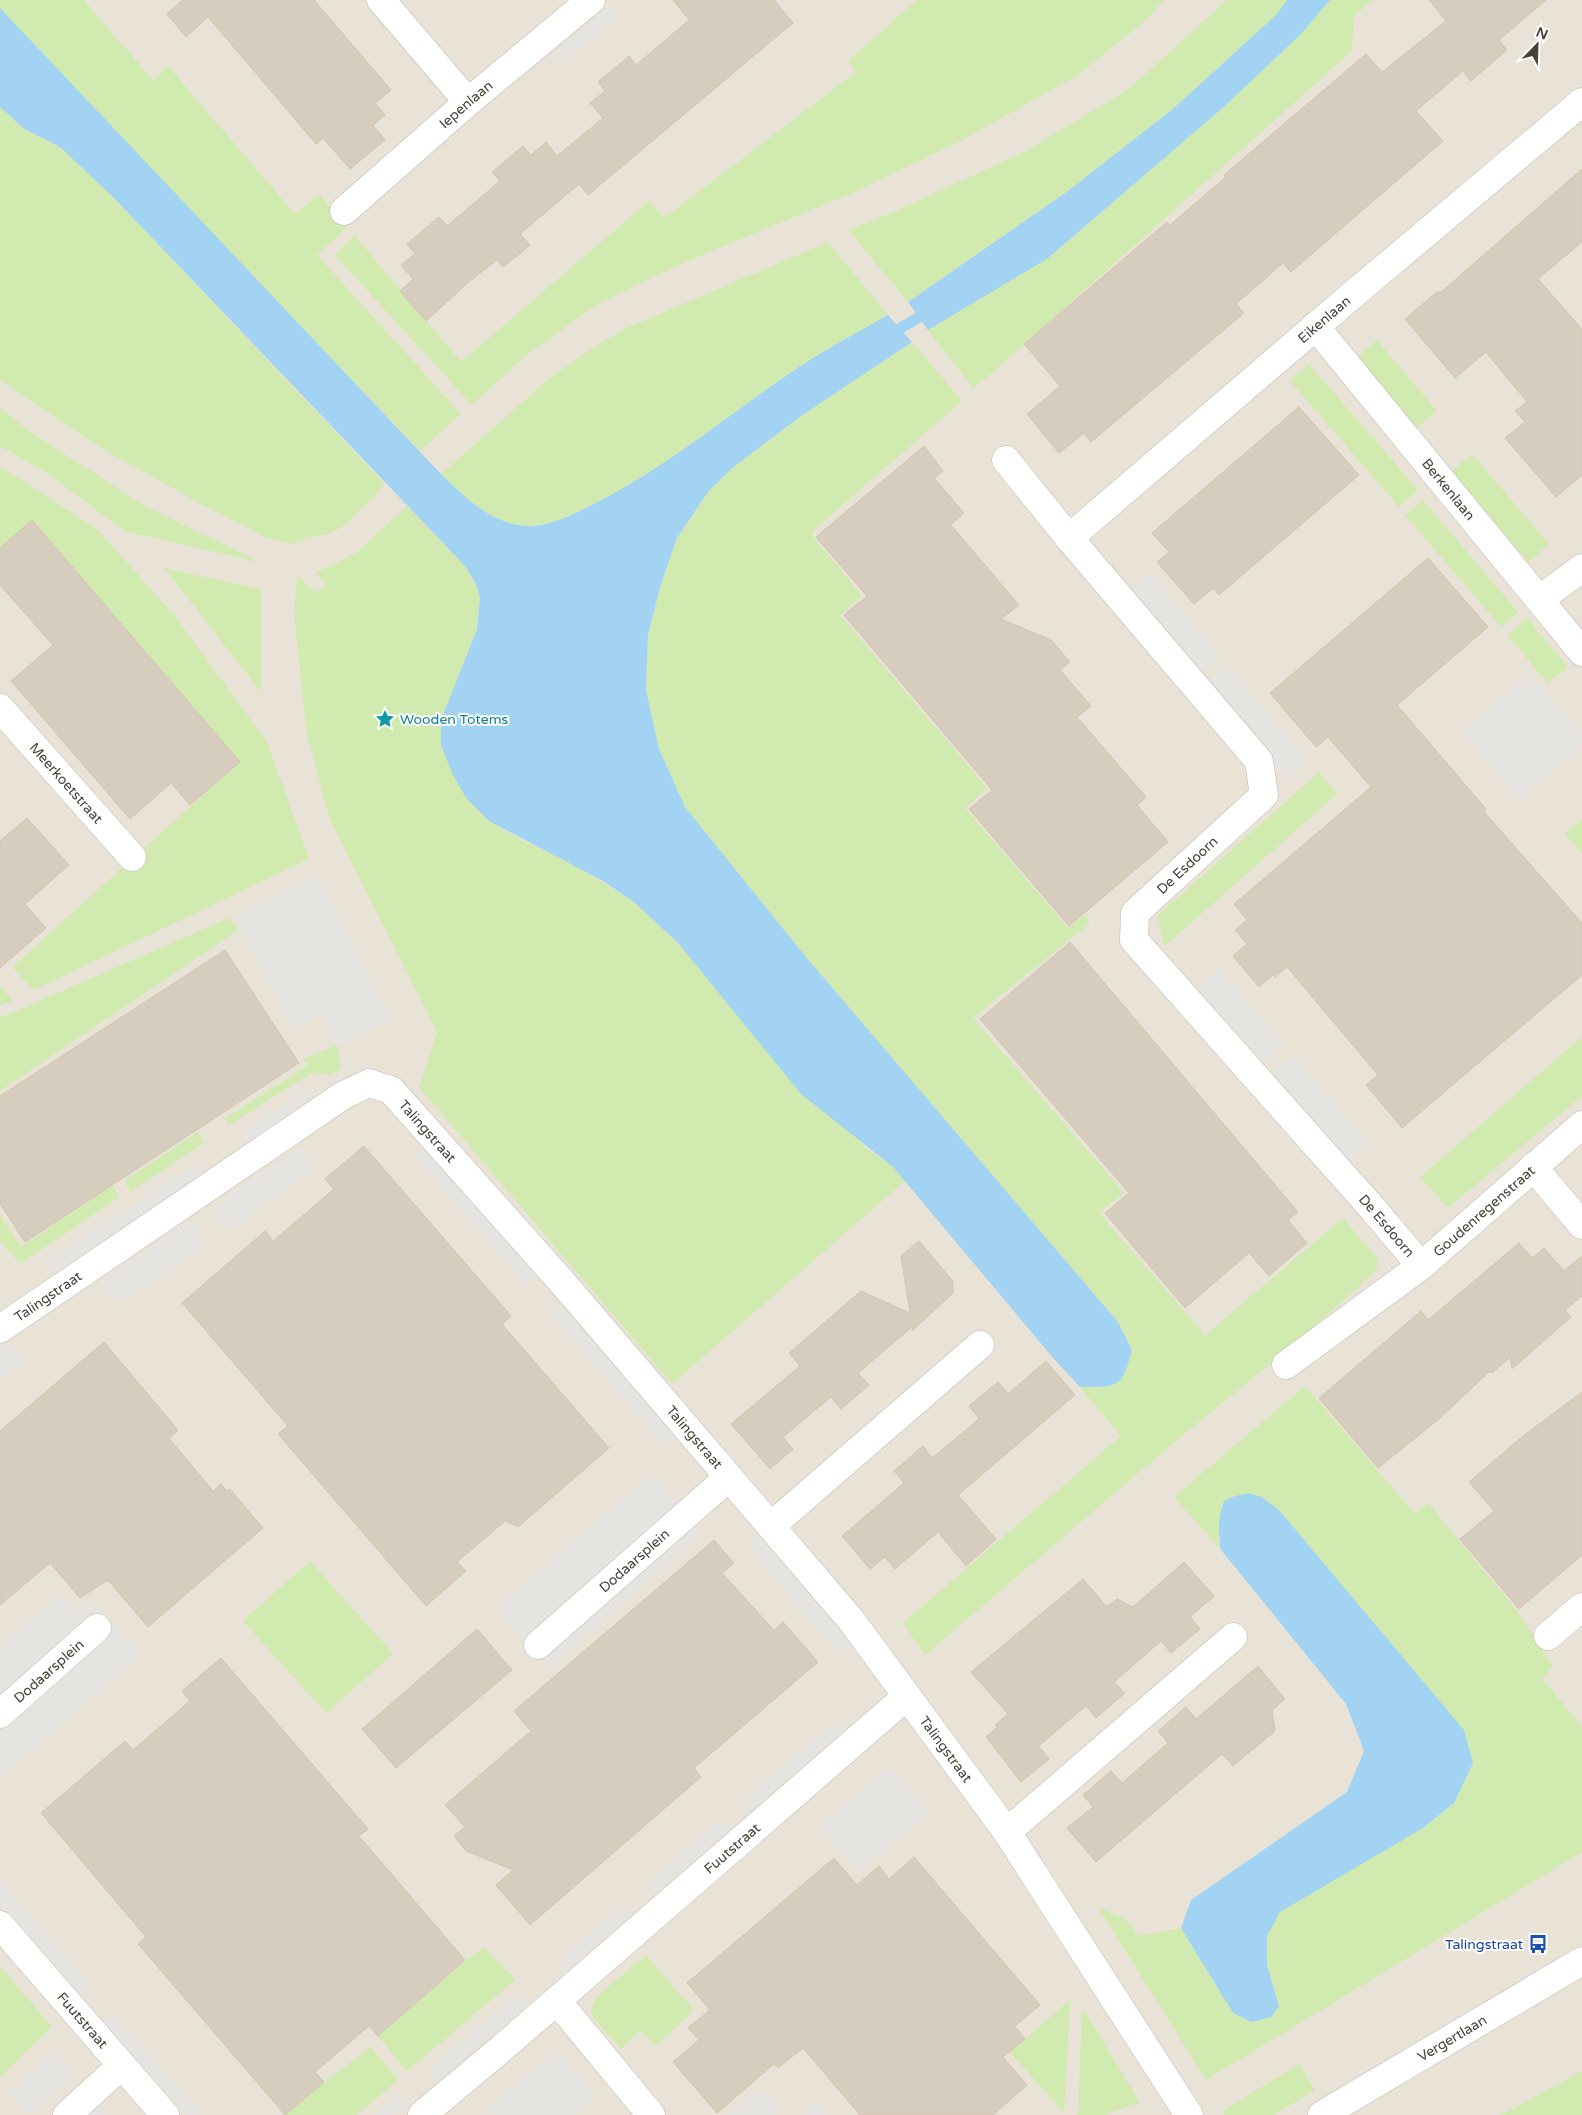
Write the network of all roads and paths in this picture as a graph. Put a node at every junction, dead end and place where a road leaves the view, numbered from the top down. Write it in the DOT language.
graph roads {
  1 [pos="381,0"];
  2 [pos="591,0"];
  3 [pos="468,102"];
  4 [pos="1582,102"];
  5 [pos="344,211"];
  6 [pos="1315,326"];
  7 [pos="1006,460"];
  8 [pos="1069,538"];
  9 [pos="1582,568"];
  10 [pos="1540,599"];
  11 [pos="1582,652"];
  12 [pos="0,708"];
  13 [pos="132,857"];
  14 [pos="1582,1125"];
  15 [pos="1533,1168"];
  16 [pos="1582,1225"];
  17 [pos="1421,1266"];
  18 [pos="0,1329"];
  19 [pos="980,1345"];
  20 [pos="1286,1365"];
  21 [pos="729,1477"];
  22 [pos="771,1526"];
  23 [pos="1582,1607"];
  24 [pos="97,1628"];
  25 [pos="1548,1636"];
  26 [pos="1233,1637"];
  27 [pos="538,1645"];
  28 [pos="908,1696"];
  29 [pos="0,1714"];
  30 [pos="1007,1832"];
  31 [pos="0,1925"];
  32 [pos="1582,1961"];
  33 [pos="557,2001"];
  34 [pos="121,2066"];
  35 [pos="67,2115"];
  36 [pos="165,2115"];
  37 [pos="422,2115"];
  38 [pos="652,2115"];
  39 [pos="1189,2115"];
  40 [pos="1322,2115"];
  1 -- 3 [label="street"];
  2 -- 3 [label="street, Iepenlaan"];
  3 -- 5 [label="street, Iepenlaan"];
  4 -- 6 [label="street, Eikenlaan"];
  6 -- 8 [label="street, Eikenlaan"];
  6 -- 10 [label="street, Berkenlaan"];
  7 -- 8 [label="street, De Esdoorn"];
  8 -- 17 [label="street, De Esdoorn"];
  9 -- 10 [label="street"];
  10 -- 11 [label="street, Berkenlaan"];
  12 -- 13 [label="street, Meerkoetstraat"];
  14 -- 15 [label="street, Goudenregenstraat"];
  15 -- 16 [label="street"];
  15 -- 17 [label="street, Goudenregenstraat"];
  17 -- 20 [label="street, Goudenregenstraat"];
  18 -- 21 [label="street, Talingstraat"];
  19 -- 22 [label="street"];
  21 -- 22 [label="street, Talingstraat"];
  21 -- 27 [label="street, Dodaarsplein"];
  22 -- 28 [label="street, Talingstraat"];
  23 -- 25 [label="street"];
  24 -- 29 [label="street, Dodaarsplein"];
  26 -- 30 [label="street"];
  28 -- 30 [label="street, Talingstraat"];
  28 -- 33 [label="street, Fuutstraat"];
  30 -- 39 [label="street, Talingstraat"];
  31 -- 34 [label="street, Fuutstraat"];
  32 -- 40 [label="street, Vergertlaan"];
  33 -- 37 [label="street, Fuutstraat"];
  33 -- 38 [label="street"];
  34 -- 35 [label="street"];
  34 -- 36 [label="street, Fuutstraat"];
}
